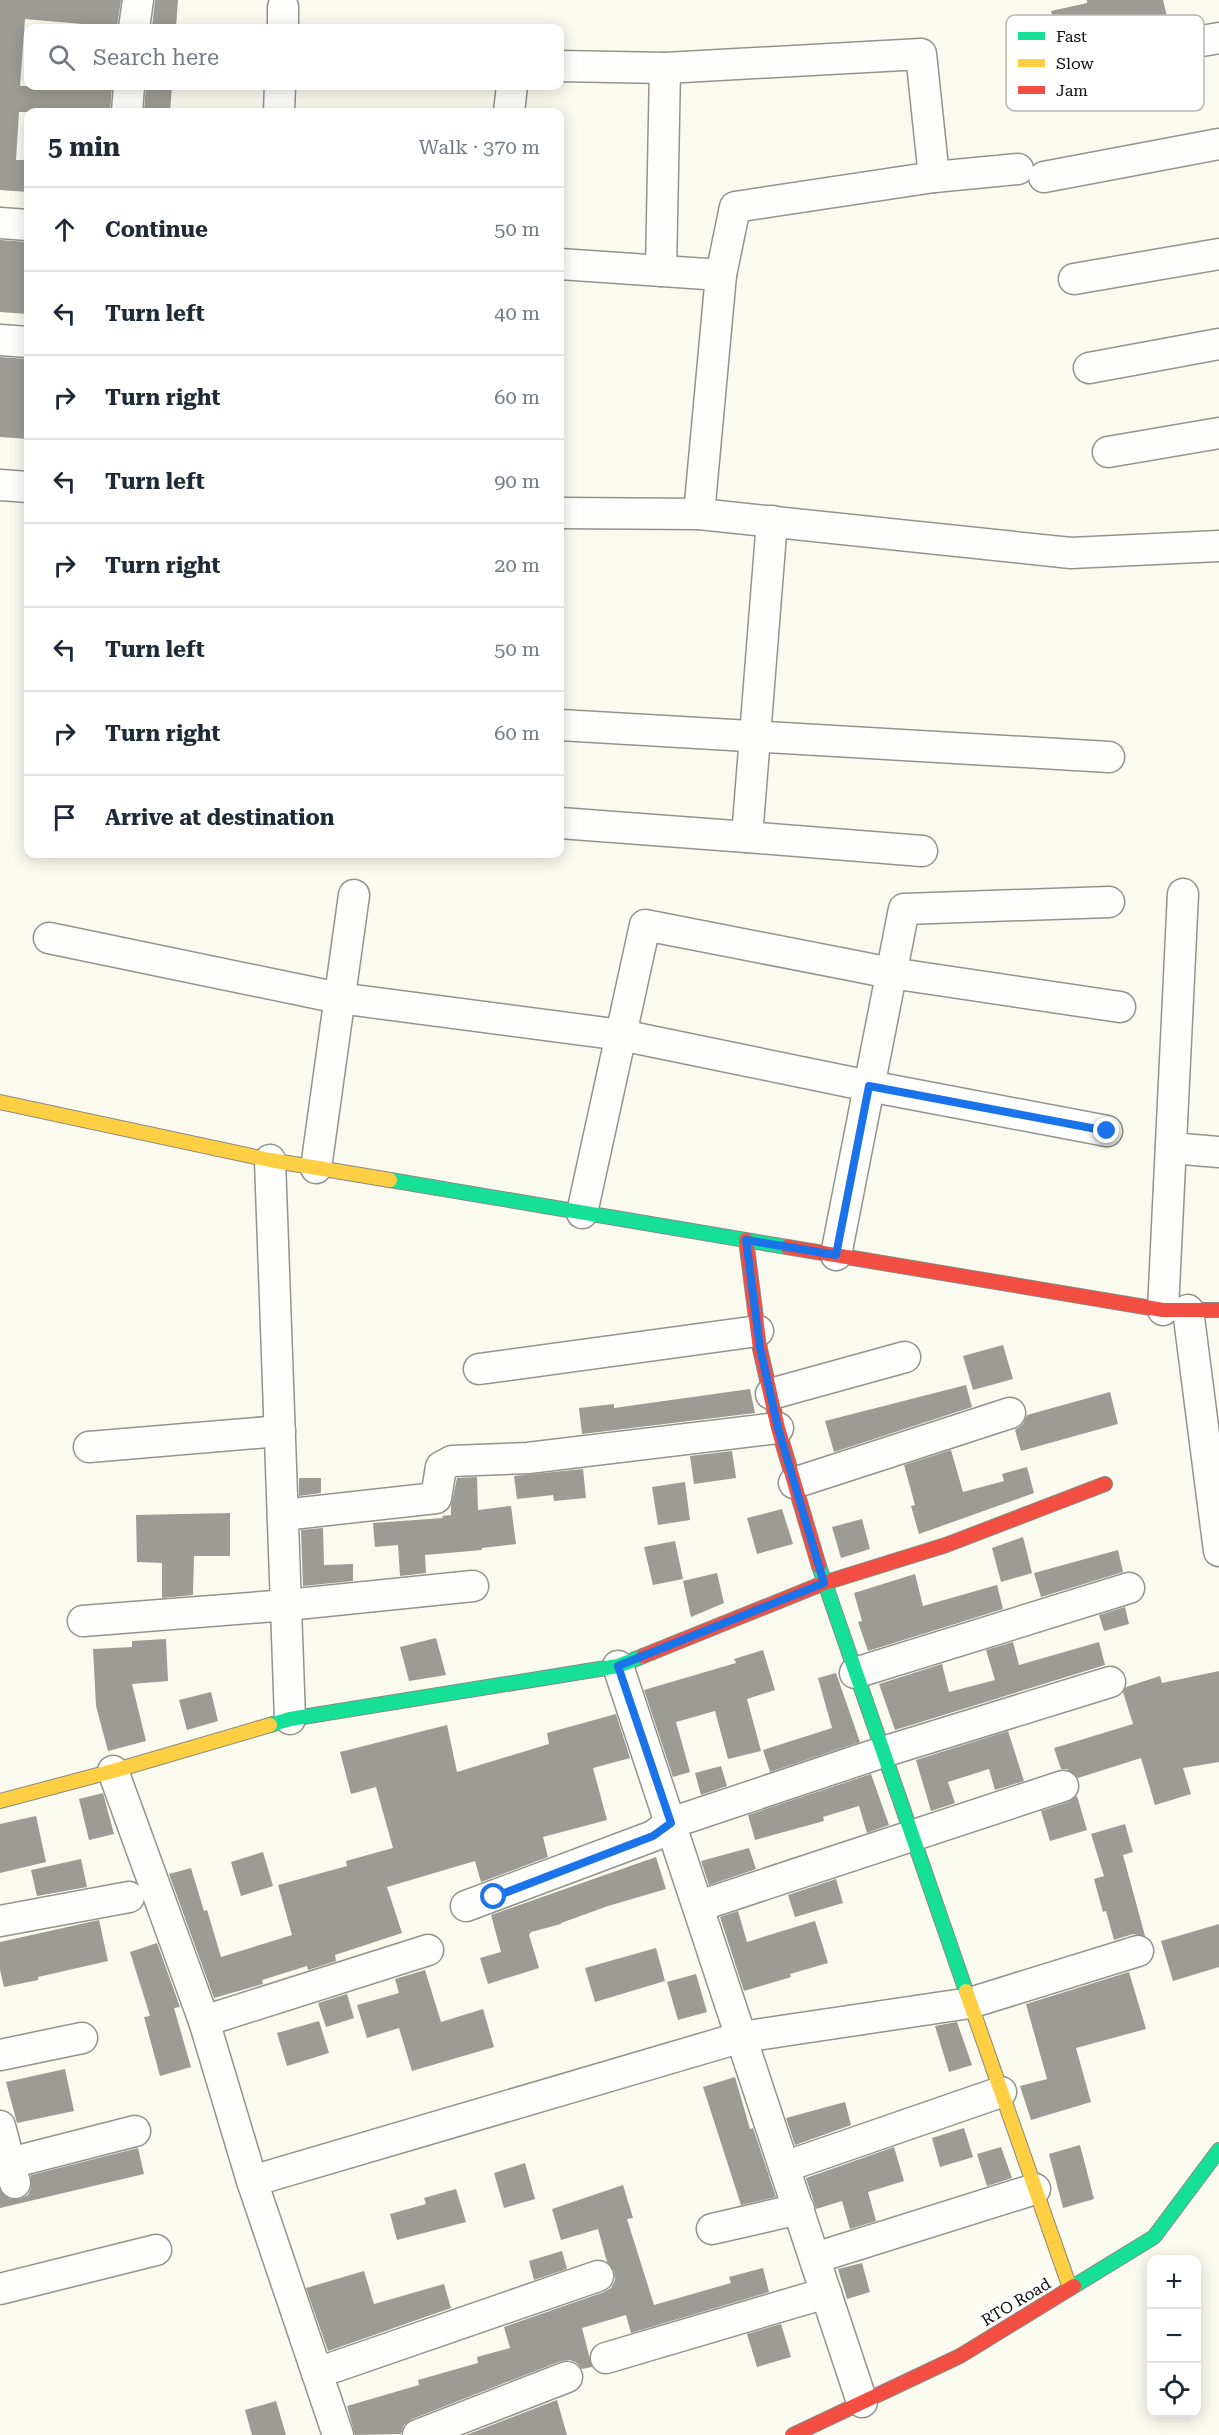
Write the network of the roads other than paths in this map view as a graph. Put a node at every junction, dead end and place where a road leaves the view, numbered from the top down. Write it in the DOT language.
graph roads {
  1 [pos="138,0"];
  2 [pos="135,24"];
  3 [pos="1219,38"];
  4 [pos="1204,41"];
  5 [pos="564,66"];
  6 [pos="665,68"];
  7 [pos="129,90"];
  8 [pos="280,90"];
  9 [pos="512,90"];
  10 [pos="127,108"];
  11 [pos="279,108"];
  12 [pos="509,108"];
  13 [pos="1219,144"];
  14 [pos="934,177"];
  15 [pos="0,223"];
  16 [pos="24,225"];
  17 [pos="1219,254"];
  18 [pos="564,264"];
  19 [pos="661,271"];
  20 [pos="722,275"];
  21 [pos="1074,279"];
  22 [pos="0,340"];
  23 [pos="24,342"];
  24 [pos="1219,344"];
  25 [pos="1089,368"];
  26 [pos="1219,433"];
  27 [pos="1108,452"];
  28 [pos="0,485"];
  29 [pos="24,487"];
  30 [pos="564,513"];
  31 [pos="699,514"];
  32 [pos="772,521"];
  33 [pos="1219,546"];
  34 [pos="564,725"];
  35 [pos="755,735"];
  36 [pos="1109,757"];
  37 [pos="564,823"];
  38 [pos="747,837"];
  39 [pos="922,851"];
  40 [pos="1183,894"];
  41 [pos="354,895"];
  42 [pos="1109,902"];
  43 [pos="49,938"];
  44 [pos="891,973"];
  45 [pos="339,999"];
  46 [pos="1120,1007"];
  47 [pos="621,1035"];
  48 [pos="869,1086"];
  49 [pos="0,1102"];
  50 [pos="1107,1131"];
  51 [pos="1171,1148"];
  52 [pos="1219,1152"];
  53 [pos="270,1160"];
  54 [pos="316,1168"];
  55 [pos="582,1213"];
  56 [pos="746,1240"];
  57 [pos="836,1255"];
  58 [pos="1176,1310"];
  59 [pos="1219,1310"];
  60 [pos="758,1331"];
  61 [pos="904,1357"];
  62 [pos="479,1369"];
  63 [pos="771,1394"];
  64 [pos="1010,1413"];
  65 [pos="778,1428"];
  66 [pos="280,1431"];
  67 [pos="89,1447"];
  68 [pos="794,1483"];
  69 [pos="1105,1484"];
  70 [pos="283,1515"];
  71 [pos="1219,1551"];
  72 [pos="824,1583"];
  73 [pos="473,1586"];
  74 [pos="1129,1588"];
  75 [pos="287,1605"];
  76 [pos="83,1621"];
  77 [pos="618,1666"];
  78 [pos="855,1673"];
  79 [pos="1110,1682"];
  80 [pos="290,1719"];
  81 [pos="883,1752"];
  82 [pos="113,1771"];
  83 [pos="1063,1786"];
  84 [pos="0,1801"];
  85 [pos="671,1823"];
  86 [pos="912,1836"];
  87 [pos="129,1897"];
  88 [pos="466,1906"];
  89 [pos="699,1906"];
  90 [pos="0,1921"];
  91 [pos="428,1950"];
  92 [pos="1137,1951"];
  93 [pos="970,2003"];
  94 [pos="204,2020"];
  95 [pos="742,2037"];
  96 [pos="82,2038"];
  97 [pos="0,2055"];
  98 [pos="1001,2092"];
  99 [pos="0,2126"];
  100 [pos="135,2132"];
  101 [pos="1219,2150"];
  102 [pos="784,2168"];
  103 [pos="252,2181"];
  104 [pos="1035,2189"];
  105 [pos="798,2209"];
  106 [pos="712,2229"];
  107 [pos="156,2250"];
  108 [pos="815,2258"];
  109 [pos="598,2276"];
  110 [pos="0,2289"];
  111 [pos="1070,2289"];
  112 [pos="826,2292"];
  113 [pos="606,2358"];
  114 [pos="317,2373"];
  115 [pos="567,2377"];
  116 [pos="862,2402"];
  117 [pos="338,2435"];
  118 [pos="417,2435"];
  119 [pos="793,2435"];
  1 -- 2 [label="street"];
  3 -- 4 [label="street"];
  5 -- 6 [label="street"];
  6 -- 14 [label="street"];
  6 -- 19 [label="street"];
  7 -- 10 [label="street"];
  8 -- 11 [label="street"];
  9 -- 12 [label="street"];
  13 -- 14 [label="street"];
  14 -- 20 [label="street"];
  15 -- 16 [label="street"];
  17 -- 21 [label="street"];
  18 -- 19 [label="street"];
  19 -- 20 [label="street"];
  20 -- 31 [label="street"];
  22 -- 23 [label="street"];
  24 -- 25 [label="street"];
  26 -- 27 [label="street"];
  28 -- 29 [label="street"];
  30 -- 31 [label="street"];
  31 -- 32 [label="street"];
  32 -- 33 [label="street"];
  32 -- 35 [label="street"];
  34 -- 35 [label="street"];
  35 -- 36 [label="street"];
  35 -- 38 [label="street"];
  37 -- 38 [label="street"];
  38 -- 39 [label="street"];
  40 -- 51 [label="street"];
  41 -- 45 [label="street"];
  42 -- 44 [label="street"];
  43 -- 45 [label="street"];
  44 -- 46 [label="street"];
  44 -- 47 [label="street"];
  44 -- 48 [label="street"];
  45 -- 47 [label="street"];
  45 -- 54 [label="street"];
  47 -- 48 [label="street"];
  47 -- 55 [label="street"];
  48 -- 50 [label="street"];
  48 -- 57 [label="street"];
  49 -- 53 [label="street"];
  51 -- 52 [label="street"];
  51 -- 58 [label="street"];
  53 -- 54 [label="street"];
  53 -- 66 [label="street"];
  54 -- 55 [label="street"];
  55 -- 56 [label="street"];
  56 -- 57 [label="street"];
  56 -- 60 [label="street"];
  57 -- 58 [label="street"];
  58 -- 59 [label="street"];
  58 -- 71 [label="street"];
  60 -- 62 [label="street"];
  60 -- 63 [label="street"];
  61 -- 63 [label="street"];
  63 -- 65 [label="street"];
  64 -- 68 [label="street"];
  65 -- 68 [label="street"];
  65 -- 70 [label="street"];
  66 -- 67 [label="street"];
  66 -- 70 [label="street"];
  68 -- 72 [label="street"];
  69 -- 72 [label="street"];
  70 -- 75 [label="street"];
  72 -- 77 [label="street"];
  72 -- 78 [label="street"];
  73 -- 75 [label="street"];
  74 -- 78 [label="street"];
  75 -- 76 [label="street"];
  75 -- 80 [label="street"];
  77 -- 80 [label="street"];
  77 -- 85 [label="street"];
  78 -- 81 [label="street"];
  79 -- 81 [label="street"];
  80 -- 82 [label="street"];
  81 -- 85 [label="street"];
  81 -- 86 [label="street"];
  82 -- 84 [label="street"];
  82 -- 94 [label="street"];
  83 -- 86 [label="street"];
  85 -- 88 [label="street"];
  85 -- 89 [label="street"];
  86 -- 89 [label="street"];
  86 -- 93 [label="street"];
  87 -- 90 [label="street"];
  89 -- 95 [label="street"];
  91 -- 94 [label="street"];
  92 -- 93 [label="street"];
  93 -- 95 [label="street"];
  93 -- 98 [label="street"];
  94 -- 103 [label="street"];
  95 -- 102 [label="street"];
  95 -- 103 [label="street"];
  96 -- 97 [label="street"];
  98 -- 102 [label="street"];
  98 -- 104 [label="street"];
  99 -- 100 [label="street"];
  101 -- 111 [label="street, RTO Road"];
  102 -- 105 [label="street"];
  103 -- 114 [label="street"];
  104 -- 108 [label="street"];
  104 -- 111 [label="street"];
  105 -- 106 [label="street"];
  105 -- 108 [label="street"];
  107 -- 110 [label="street"];
  108 -- 112 [label="street"];
  109 -- 114 [label="street"];
  111 -- 116 [label="street, RTO Road"];
  112 -- 113 [label="street"];
  112 -- 116 [label="street"];
  114 -- 117 [label="street"];
  115 -- 118 [label="street"];
  116 -- 119 [label="street, RTO Road"];
}
